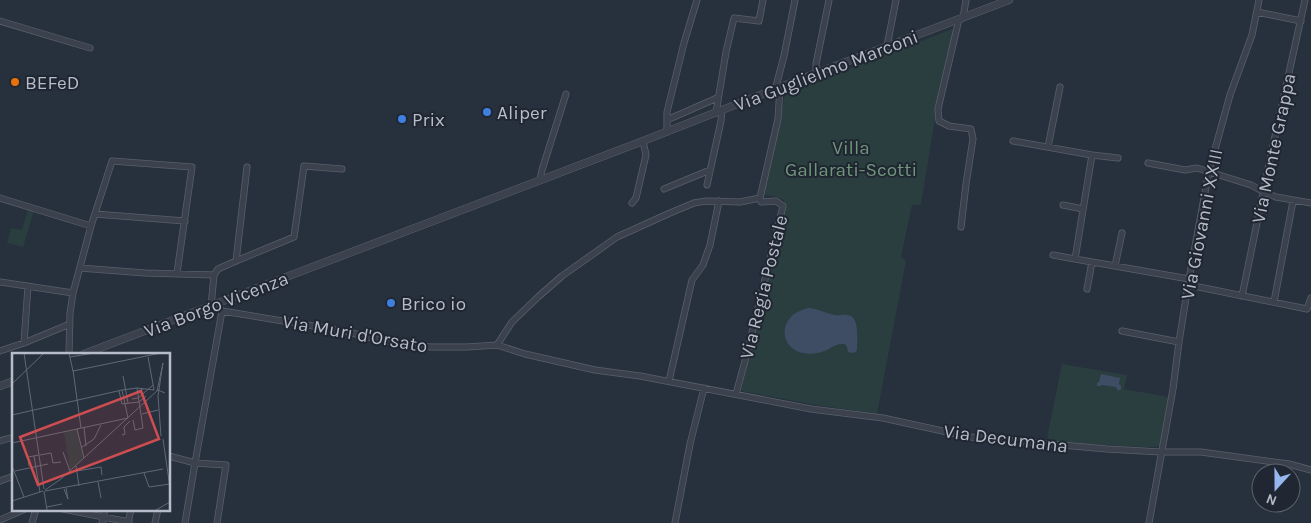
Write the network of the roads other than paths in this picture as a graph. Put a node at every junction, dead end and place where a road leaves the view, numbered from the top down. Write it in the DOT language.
graph roads {
  1 [pos="696,0"];
  2 [pos="763,0"];
  3 [pos="795,0"];
  4 [pos="829,0"];
  5 [pos="896,0"];
  6 [pos="966,0"];
  7 [pos="1009,0"];
  8 [pos="1259,0"];
  9 [pos="1305,0"];
  10 [pos="1257,12"];
  11 [pos="961,18"];
  12 [pos="1,20"];
  13 [pos="1301,21"];
  14 [pos="888,46"];
  15 [pos="90,48"];
  16 [pos="816,74"];
  17 [pos="1060,87"];
  18 [pos="778,89"];
  19 [pos="566,94"];
  20 [pos="717,98"];
  21 [pos="719,112"];
  22 [pos="667,120"];
  23 [pos="667,132"];
  24 [pos="1013,141"];
  25 [pos="643,142"];
  26 [pos="1048,148"];
  27 [pos="1092,155"];
  28 [pos="1118,158"];
  29 [pos="1148,163"];
  30 [pos="247,167"];
  31 [pos="342,168"];
  32 [pos="710,170"];
  33 [pos="1209,171"];
  34 [pos="540,180"];
  35 [pos="707,185"];
  36 [pos="664,189"];
  37 [pos="1264,192"];
  38 [pos="0,198"];
  39 [pos="760,198"];
  40 [pos="719,201"];
  41 [pos="1293,201"];
  42 [pos="632,202"];
  43 [pos="1311,203"];
  44 [pos="1064,205"];
  45 [pos="1083,209"];
  46 [pos="95,214"];
  47 [pos="185,221"];
  48 [pos="91,226"];
  49 [pos="961,227"];
  50 [pos="1122,233"];
  51 [pos="347,254"];
  52 [pos="1053,256"];
  53 [pos="1075,259"];
  54 [pos="236,261"];
  55 [pos="1092,262"];
  56 [pos="1113,266"];
  57 [pos="80,268"];
  58 [pos="178,273"];
  59 [pos="214,276"];
  60 [pos="0,282"];
  61 [pos="1189,282"];
  62 [pos="28,286"];
  63 [pos="1087,289"];
  64 [pos="74,293"];
  65 [pos="1242,296"];
  66 [pos="1311,298"];
  67 [pos="1274,302"];
  68 [pos="214,305"];
  69 [pos="222,311"];
  70 [pos="70,324"];
  71 [pos="1122,331"];
  72 [pos="1179,342"];
  73 [pos="24,343"];
  74 [pos="497,345"];
  75 [pos="0,351"];
  76 [pos="69,353"];
  77 [pos="87,353"];
  78 [pos="669,381"];
  79 [pos="12,382"];
  80 [pos="0,386"];
  81 [pos="704,388"];
  82 [pos="736,394"];
  83 [pos="12,437"];
  84 [pos="0,441"];
  85 [pos="1161,452"];
  86 [pos="170,456"];
  87 [pos="195,463"];
  88 [pos="1311,470"];
  89 [pos="12,477"];
  90 [pos="0,481"];
  91 [pos="23,510"];
  92 [pos="36,510"];
  93 [pos="67,510"];
  94 [pos="131,510"];
  95 [pos="156,510"];
  96 [pos="0,520"];
  97 [pos="103,520"];
  98 [pos="32,523"];
  99 [pos="129,523"];
  100 [pos="154,523"];
  101 [pos="185,523"];
  102 [pos="217,523"];
  103 [pos="675,523"];
  104 [pos="1148,523"];
  1 -- 22 [label="street"];
  2 -- 20 [label="street"];
  3 -- 18 [label="street, Via Regia Postale"];
  4 -- 16 [label="street"];
  5 -- 14 [label="street"];
  6 -- 11 [label="street"];
  7 -- 11 [label="street, Via Guglielmo Marconi"];
  8 -- 10 [label="street, Via Giovanni XXIII"];
  9 -- 13 [label="street, Via Monte Grappa"];
  10 -- 13 [label="street"];
  10 -- 33 [label="street, Via Giovanni XXIII"];
  11 -- 14 [label="street, Via Guglielmo Marconi"];
  11 -- 49 [label="street"];
  12 -- 15 [label="street"];
  13 -- 37 [label="street, Via Monte Grappa"];
  14 -- 16 [label="street, Via Guglielmo Marconi"];
  16 -- 18 [label="street, Via Guglielmo Marconi"];
  17 -- 26 [label="street"];
  18 -- 21 [label="street, Via Guglielmo Marconi"];
  18 -- 39 [label="street, Via Regia Postale"];
  19 -- 34 [label="street"];
  20 -- 21 [label="street"];
  20 -- 22 [label="street"];
  21 -- 23 [label="street, Via Guglielmo Marconi"];
  21 -- 32 [label="street"];
  22 -- 23 [label="street"];
  23 -- 25 [label="street, Via Guglielmo Marconi"];
  24 -- 26 [label="street"];
  25 -- 34 [label="street, Via Guglielmo Marconi"];
  25 -- 42 [label="street"];
  26 -- 27 [label="street"];
  27 -- 28 [label="street"];
  27 -- 45 [label="street"];
  29 -- 33 [label="street"];
  30 -- 54 [label="street"];
  31 -- 54 [label="street"];
  32 -- 35 [label="street"];
  32 -- 36 [label="street"];
  33 -- 37 [label="street"];
  33 -- 61 [label="street, Via Giovanni XXIII"];
  34 -- 51 [label="street, Via Guglielmo Marconi"];
  37 -- 41 [label="street"];
  37 -- 65 [label="street, Via Monte Grappa"];
  38 -- 48 [label="street"];
  39 -- 40 [label="street, Via Regia Postale"];
  39 -- 82 [label="street, Via Regia Postale"];
  40 -- 74 [label="street, Via Regia Postale"];
  40 -- 78 [label="street"];
  41 -- 43 [label="street"];
  41 -- 67 [label="street"];
  44 -- 45 [label="street"];
  45 -- 53 [label="street"];
  46 -- 47 [label="street"];
  46 -- 47 [label="street"];
  46 -- 48 [label="street"];
  47 -- 58 [label="street"];
  48 -- 57 [label="street"];
  50 -- 56 [label="street"];
  51 -- 68 [label="street, Via Borgo Vicenza"];
  52 -- 53 [label="street"];
  53 -- 55 [label="street"];
  54 -- 59 [label="street"];
  55 -- 56 [label="street"];
  55 -- 63 [label="street"];
  56 -- 61 [label="street"];
  57 -- 58 [label="street"];
  57 -- 64 [label="street"];
  58 -- 59 [label="street"];
  59 -- 68 [label="street"];
  60 -- 62 [label="street"];
  61 -- 65 [label="street"];
  61 -- 72 [label="street, Via Giovanni XXIII"];
  62 -- 64 [label="street"];
  62 -- 73 [label="street"];
  64 -- 70 [label="street"];
  65 -- 67 [label="street"];
  66 -- 67 [label="street"];
  68 -- 69 [label="street"];
  68 -- 77 [label="street, Via Borgo Vicenza"];
  69 -- 74 [label="street, Via Muri d'Orsato"];
  69 -- 87 [label="street"];
  70 -- 73 [label="street"];
  70 -- 76 [label="street"];
  71 -- 72 [label="street"];
  72 -- 85 [label="street, Via Giovanni XXIII"];
  73 -- 75 [label="street"];
  74 -- 78 [label="street, Via Decumana"];
  78 -- 81 [label="street, Via Decumana"];
  79 -- 80 [label="street"];
  81 -- 82 [label="street, Via Decumana"];
  81 -- 103 [label="street"];
  82 -- 85 [label="street, Via Decumana"];
  83 -- 84 [label="street"];
  85 -- 88 [label="street, Via Decumana"];
  85 -- 104 [label="street, Via Giovanni XXIII"];
  86 -- 87 [label="street"];
  87 -- 101 [label="street"];
  87 -- 102 [label="street"];
  89 -- 90 [label="street"];
  91 -- 96 [label="street"];
  92 -- 98 [label="street"];
  93 -- 97 [label="street"];
  94 -- 99 [label="street"];
  95 -- 100 [label="street"];
  97 -- 99 [label="street"];
}
